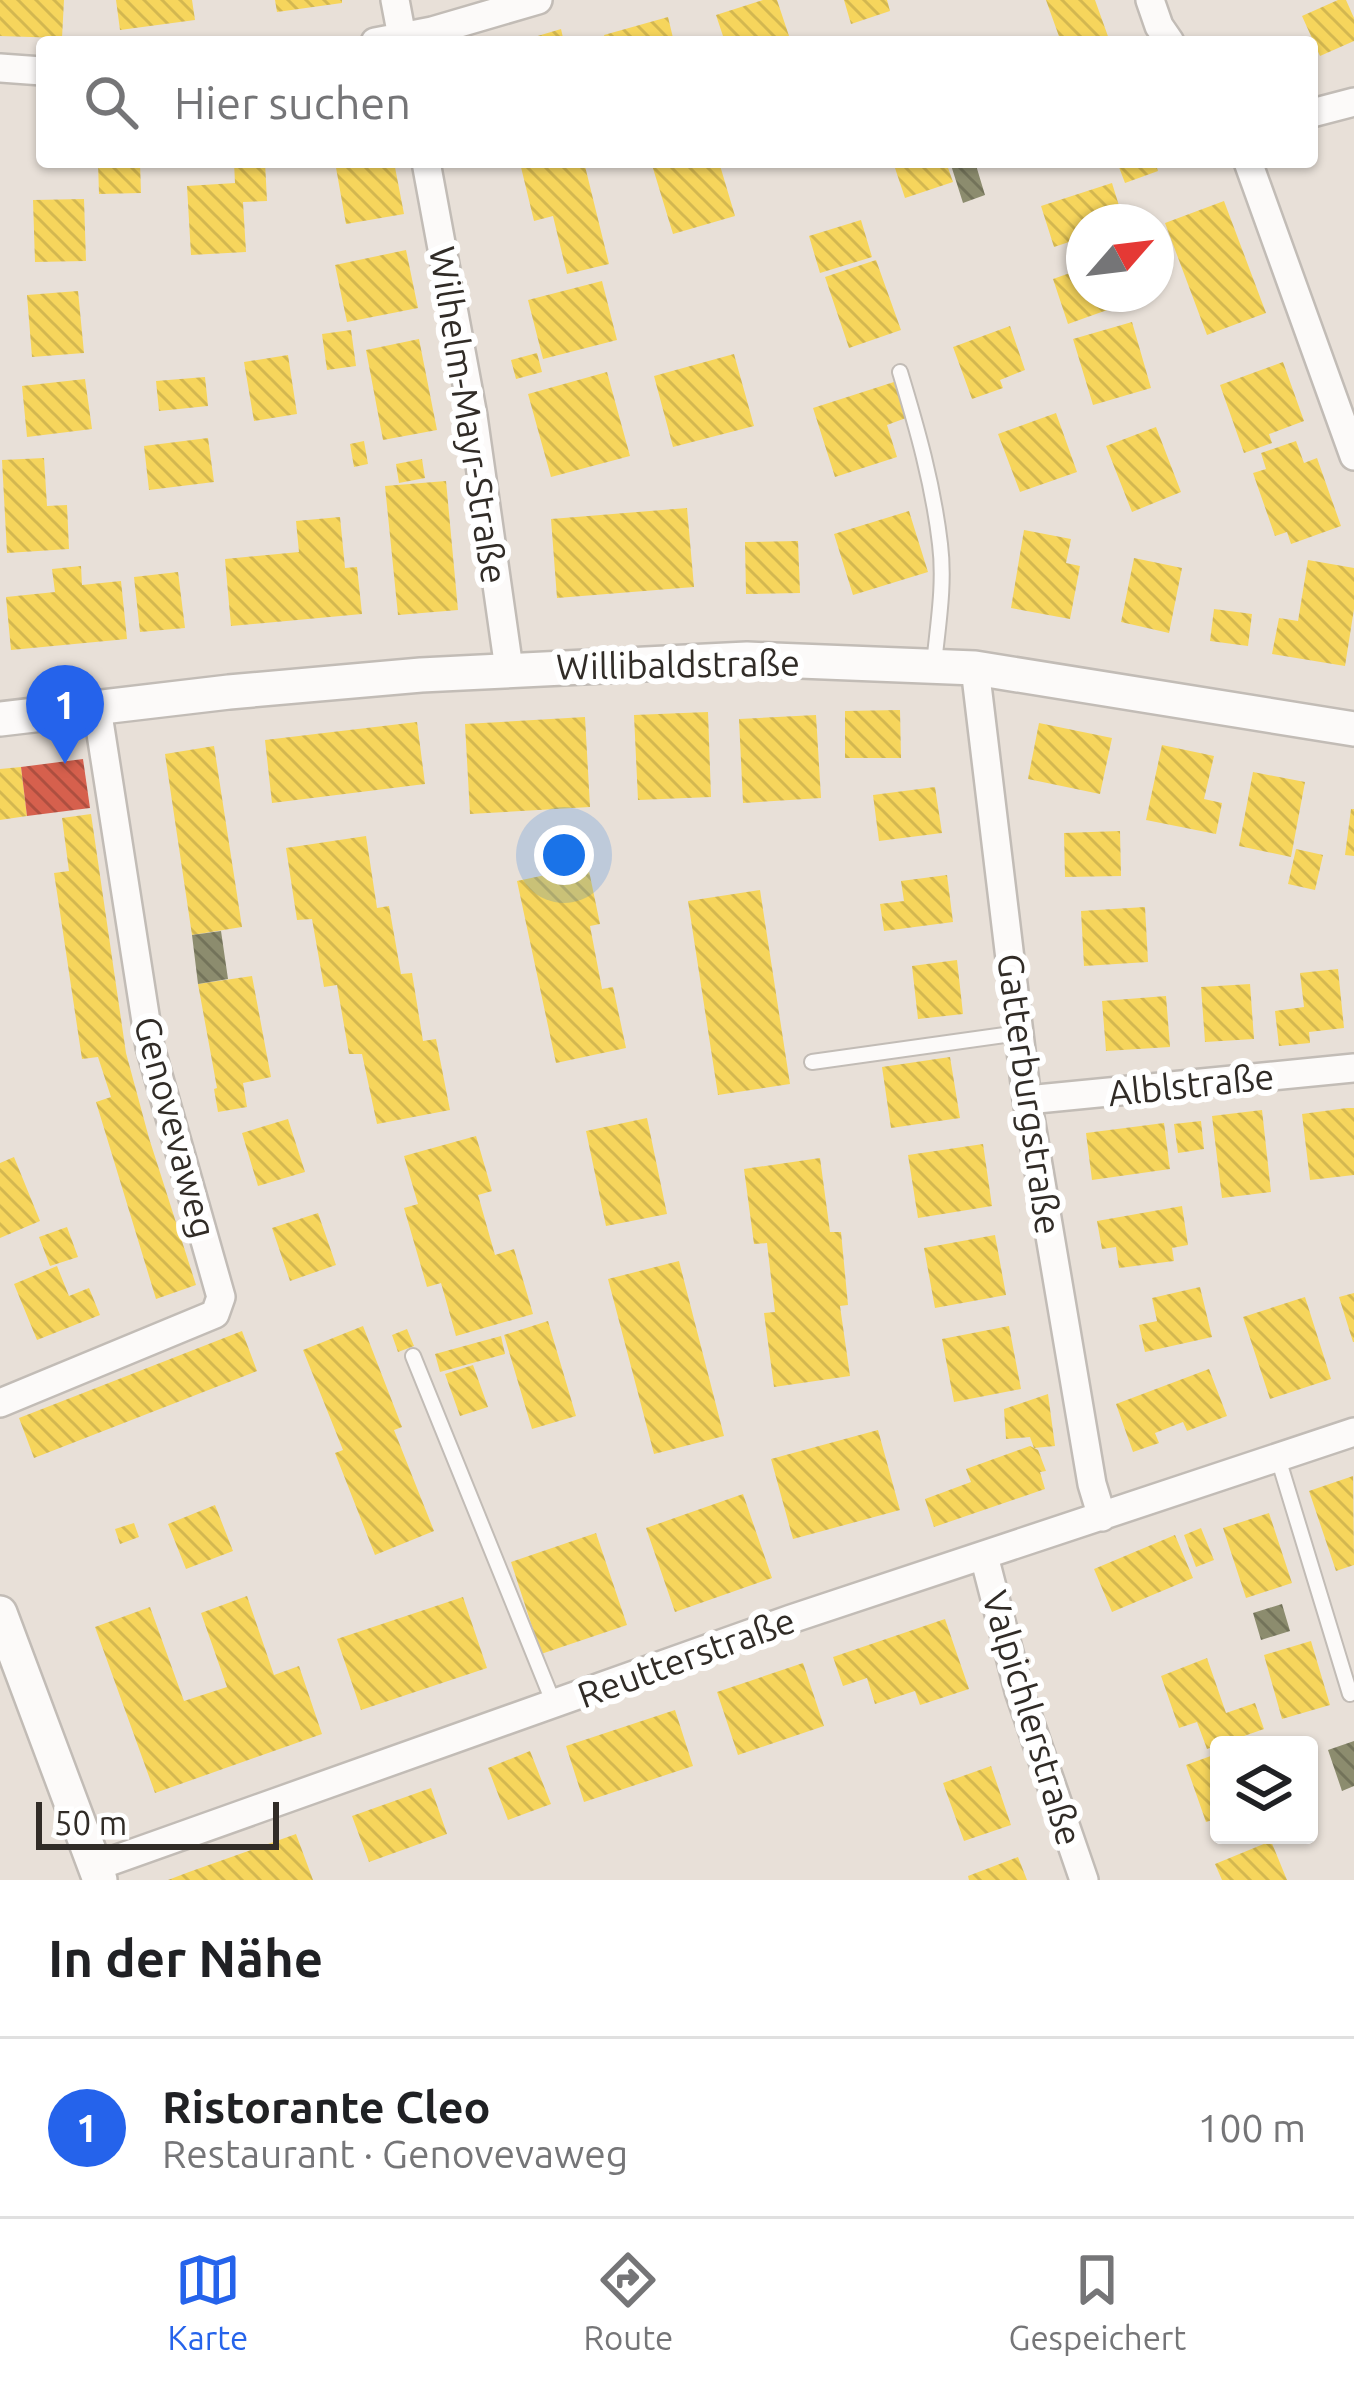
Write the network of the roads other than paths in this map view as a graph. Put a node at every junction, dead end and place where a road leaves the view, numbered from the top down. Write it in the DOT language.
graph roads {
  1 [pos="395,0"];
  2 [pos="538,0"];
  3 [pos="1150,0"];
  4 [pos="394,36"];
  5 [pos="408,36"];
  6 [pos="1166,36"];
  7 [pos="0,68"];
  8 [pos="36,71"];
  9 [pos="1354,102"];
  10 [pos="1318,111"];
  11 [pos="427,168"];
  12 [pos="1250,168"];
  13 [pos="900,372"];
  14 [pos="1354,456"];
  15 [pos="934,664"];
  16 [pos="975,668"];
  17 [pos="509,669"];
  18 [pos="97,708"];
  19 [pos="0,719"];
  20 [pos="1354,729"];
  21 [pos="1019,1033"];
  22 [pos="812,1062"];
  23 [pos="1354,1068"];
  24 [pos="1027,1100"];
  25 [pos="413,1356"];
  26 [pos="0,1403"];
  27 [pos="1354,1432"];
  28 [pos="1278,1458"];
  29 [pos="1102,1517"];
  30 [pos="984,1556"];
  31 [pos="0,1613"];
  32 [pos="1350,1694"];
  33 [pos="554,1704"];
  34 [pos="99,1873"];
  35 [pos="1084,1880"];
  1 -- 4 [label="street"];
  2 -- 5 [label="street"];
  3 -- 6 [label="street"];
  7 -- 8 [label="street"];
  9 -- 10 [label="street"];
  11 -- 17 [label="street, Wilhelm-Mayr-Straße"];
  12 -- 14 [label="street"];
  13 -- 15 [label="lane"];
  15 -- 16 [label="street, Willibaldstraße"];
  15 -- 17 [label="street, Willibaldstraße"];
  16 -- 20 [label="street, Willibaldstraße"];
  16 -- 21 [label="street, Gatterburgstraße"];
  17 -- 18 [label="street, Willibaldstraße"];
  18 -- 19 [label="street, Willibaldstraße"];
  18 -- 26 [label="street, Genovevaweg"];
  21 -- 22 [label="lane"];
  21 -- 24 [label="street, Gatterburgstraße"];
  23 -- 24 [label="street, Alblstraße"];
  24 -- 29 [label="street, Gatterburgstraße"];
  25 -- 33 [label="lane"];
  27 -- 28 [label="street, Reutterstraße"];
  28 -- 29 [label="street, Reutterstraße"];
  28 -- 32 [label="lane"];
  29 -- 30 [label="street, Reutterstraße"];
  30 -- 33 [label="street, Reutterstraße"];
  30 -- 35 [label="street, Valpichlerstraße"];
  31 -- 34 [label="street"];
  33 -- 34 [label="street, Reutterstraße"];
}
